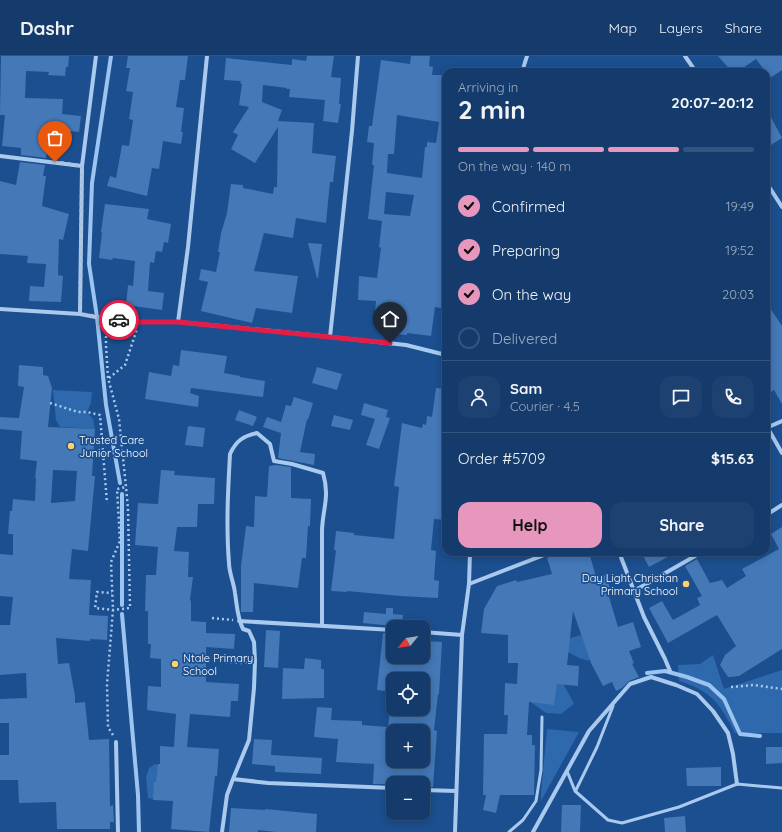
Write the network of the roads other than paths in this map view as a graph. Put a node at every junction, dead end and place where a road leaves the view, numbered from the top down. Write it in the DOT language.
graph roads {
  1 [pos="96,56"];
  2 [pos="207,56"];
  3 [pos="358,56"];
  4 [pos="527,56"];
  5 [pos="685,56"];
  6 [pos="523,68"];
  7 [pos="693,68"];
  8 [pos="0,156"];
  9 [pos="82,166"];
  10 [pos="770,188"];
  11 [pos="782,207"];
  12 [pos="0,310"];
  13 [pos="80,314"];
  14 [pos="178,322"];
  15 [pos="330,337"];
  16 [pos="442,355"];
  17 [pos="782,421"];
  18 [pos="770,426"];
  19 [pos="770,432"];
  20 [pos="782,453"];
  21 [pos="782,505"];
  22 [pos="770,512"];
  23 [pos="470,556"];
  24 [pos="542,556"];
  25 [pos="621,556"];
  26 [pos="695,556"];
  27 [pos="469,584"];
  28 [pos="634,591"];
  29 [pos="239,621"];
  30 [pos="322,626"];
  31 [pos="386,630"];
  32 [pos="430,633"];
  33 [pos="462,635"];
  34 [pos="670,671"];
  35 [pos="614,702"];
  36 [pos="542,717"];
  37 [pos="116,742"];
  38 [pos="567,771"];
  39 [pos="233,779"];
  40 [pos="737,784"];
  41 [pos="386,788"];
  42 [pos="782,788"];
  43 [pos="430,790"];
  44 [pos="456,791"];
  45 [pos="575,791"];
  46 [pos="118,832"];
  47 [pos="222,832"];
  48 [pos="455,832"];
  49 [pos="509,832"];
  50 [pos="533,832"];
  1 -- 9 [label="street"];
  2 -- 14 [label="street"];
  3 -- 15 [label="street"];
  4 -- 6 [label="street"];
  5 -- 7 [label="street"];
  8 -- 9 [label="street"];
  9 -- 13 [label="street"];
  10 -- 11 [label="street"];
  12 -- 13 [label="street"];
  13 -- 14 [label="street"];
  14 -- 15 [label="street"];
  15 -- 16 [label="street"];
  17 -- 18 [label="street"];
  19 -- 20 [label="street"];
  21 -- 22 [label="street"];
  23 -- 27 [label="street"];
  24 -- 27 [label="street"];
  25 -- 28 [label="street"];
  26 -- 28 [label="street"];
  27 -- 33 [label="street"];
  28 -- 34 [label="street"];
  29 -- 30 [label="street"];
  29 -- 30 [label="street"];
  29 -- 39 [label="street"];
  30 -- 31 [label="street"];
  32 -- 33 [label="street"];
  33 -- 44 [label="street"];
  35 -- 38 [label="street"];
  35 -- 40 [label="street"];
  35 -- 45 [label="lane"];
  36 -- 49 [label="lane"];
  37 -- 46 [label="street"];
  38 -- 45 [label="lane"];
  38 -- 50 [label="street"];
  39 -- 41 [label="street"];
  39 -- 47 [label="street"];
  40 -- 42 [label="lane"];
  40 -- 45 [label="lane"];
  43 -- 44 [label="street"];
  44 -- 48 [label="street"];
}
